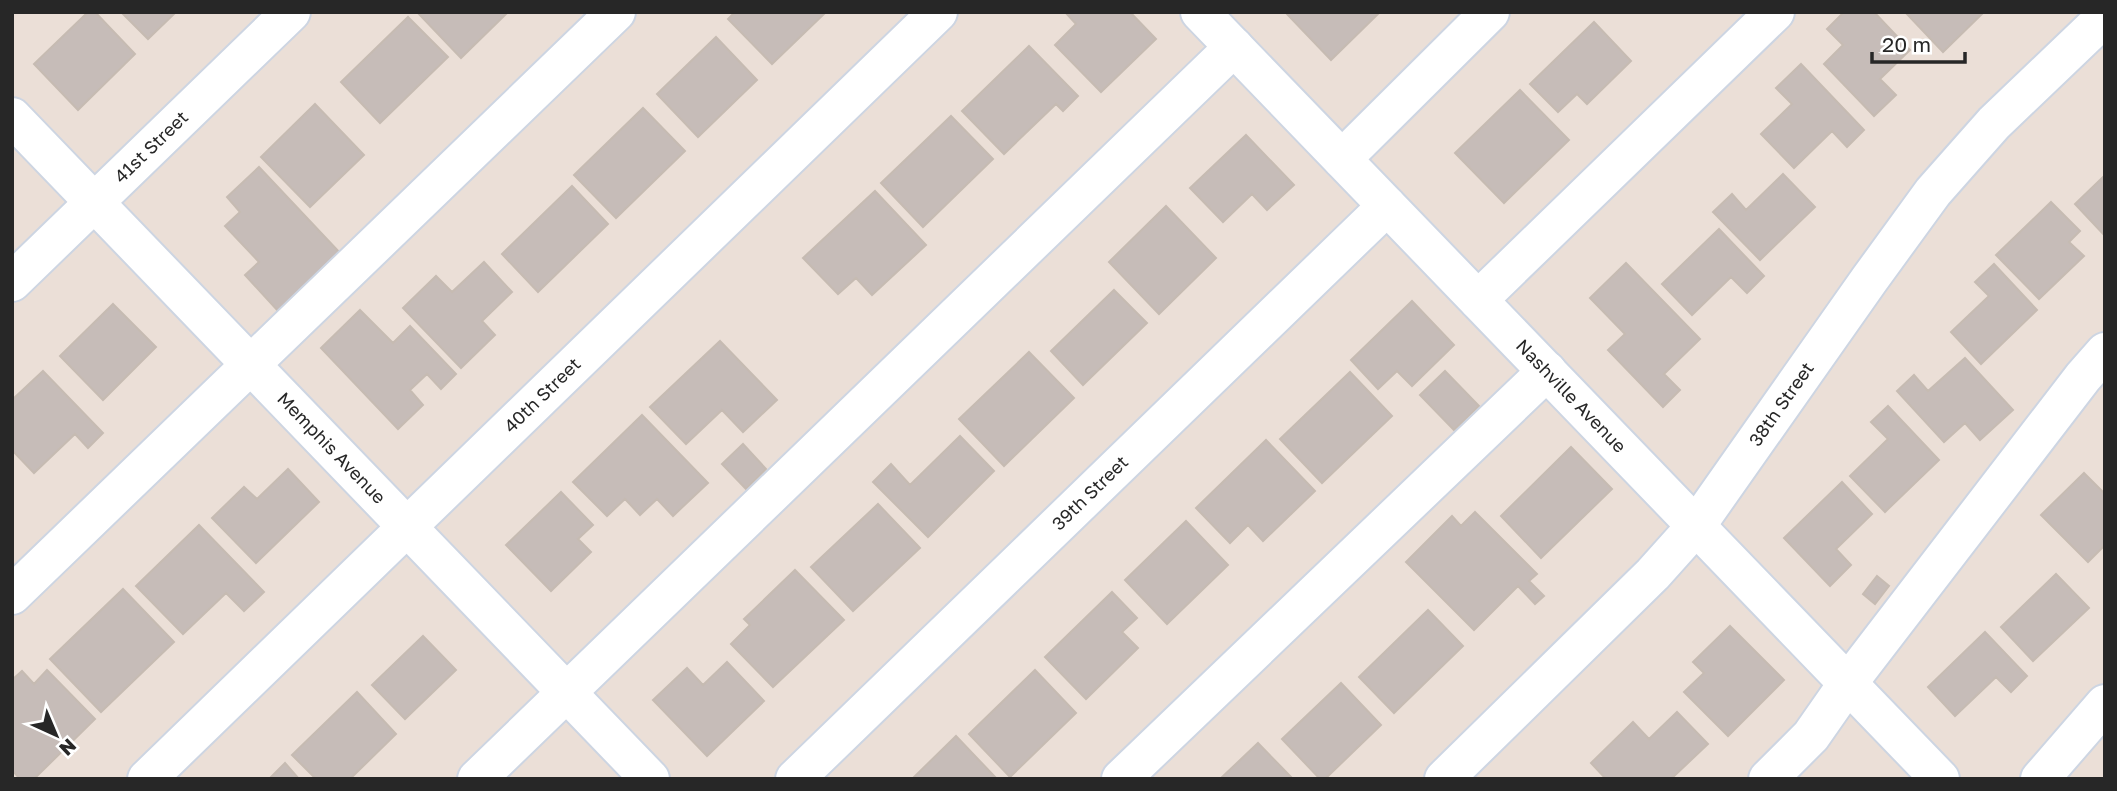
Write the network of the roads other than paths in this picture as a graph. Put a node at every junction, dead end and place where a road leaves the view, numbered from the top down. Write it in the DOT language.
graph roads {
  1 [pos="291,12"];
  2 [pos="616,12"];
  3 [pos="938,12"];
  4 [pos="1490,12"];
  5 [pos="1775,12"];
  6 [pos="1206,14"];
  7 [pos="2105,17"];
  8 [pos="1234,47"];
  9 [pos="12,117"];
  10 [pos="1342,159"];
  11 [pos="95,202"];
  12 [pos="1387,206"];
  13 [pos="12,282"];
  14 [pos="1478,300"];
  15 [pos="2105,352"];
  16 [pos="251,364"];
  17 [pos="1547,371"];
  18 [pos="1696,526"];
  19 [pos="407,527"];
  20 [pos="12,595"];
  21 [pos="1848,683"];
  22 [pos="567,693"];
  23 [pos="2105,704"];
  24 [pos="147,779"];
  25 [pos="477,779"];
  26 [pos="650,779"];
  27 [pos="795,779"];
  28 [pos="1121,779"];
  29 [pos="1444,779"];
  30 [pos="1768,779"];
  31 [pos="1940,779"];
  32 [pos="2040,779"];
  1 -- 11 [label="street, 41st Street"];
  2 -- 16 [label="street"];
  3 -- 19 [label="street, 40th Street"];
  4 -- 10 [label="street"];
  5 -- 14 [label="street"];
  6 -- 8 [label="street, Nashville Avenue"];
  7 -- 18 [label="street, 38th Street"];
  8 -- 10 [label="street, Nashville Avenue"];
  8 -- 22 [label="street"];
  9 -- 11 [label="street, Memphis Avenue"];
  10 -- 12 [label="street, Nashville Avenue"];
  11 -- 13 [label="street, 41st Street"];
  11 -- 16 [label="street, Memphis Avenue"];
  12 -- 14 [label="street, Nashville Avenue"];
  12 -- 27 [label="street, 39th Street"];
  14 -- 17 [label="street, Nashville Avenue"];
  15 -- 21 [label="street"];
  16 -- 19 [label="street, Memphis Avenue"];
  16 -- 20 [label="street"];
  17 -- 18 [label="street, Nashville Avenue"];
  17 -- 28 [label="street"];
  18 -- 21 [label="street, Nashville Avenue"];
  18 -- 29 [label="street, 38th Street"];
  19 -- 22 [label="street, Memphis Avenue"];
  19 -- 24 [label="street, 40th Street"];
  21 -- 30 [label="street"];
  21 -- 31 [label="street, Nashville Avenue"];
  22 -- 25 [label="street"];
  22 -- 26 [label="street, Memphis Avenue"];
  23 -- 32 [label="street"];
}
